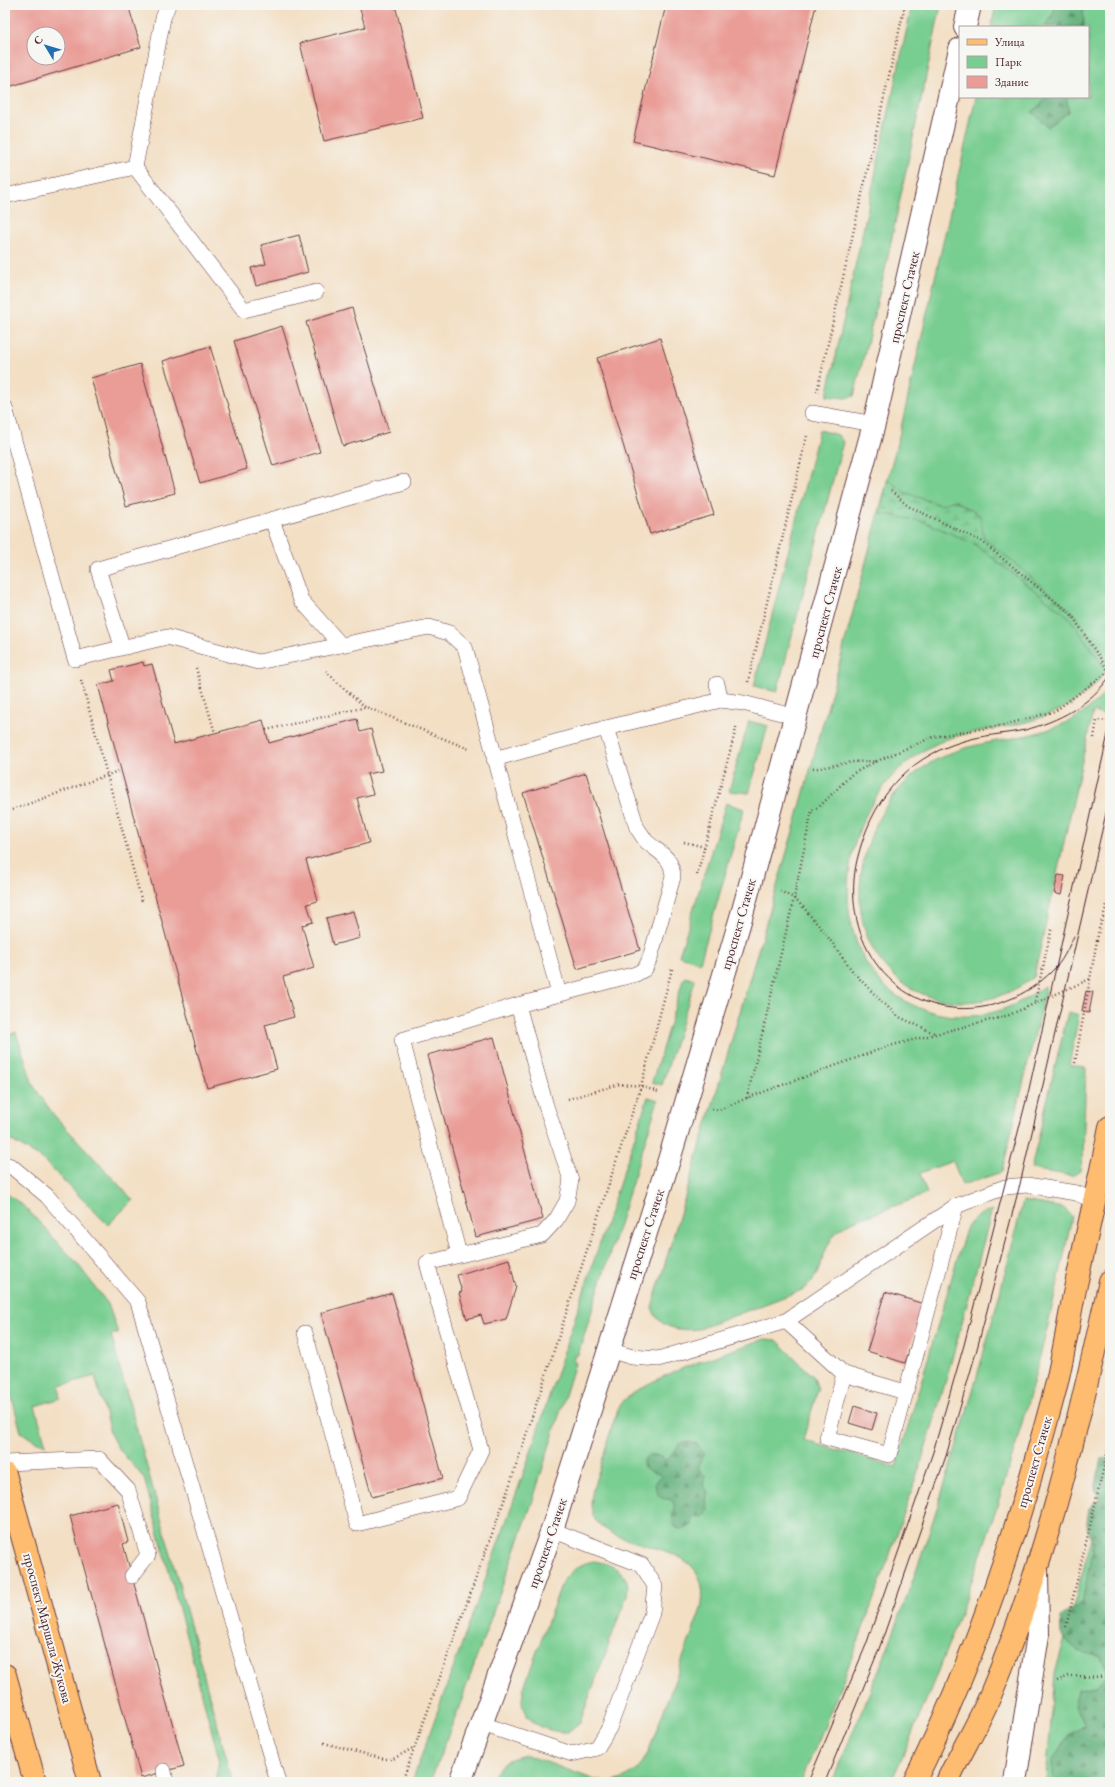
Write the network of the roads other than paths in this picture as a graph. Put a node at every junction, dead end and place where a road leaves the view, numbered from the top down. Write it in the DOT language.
graph roads {
  1 [pos="168,5"];
  2 [pos="970,5"];
  3 [pos="965,26"];
  4 [pos="959,53"];
  5 [pos="135,167"];
  6 [pos="5,196"];
  7 [pos="316,292"];
  8 [pos="5,408"];
  9 [pos="812,413"];
  10 [pos="874,424"];
  11 [pos="404,482"];
  12 [pos="272,520"];
  13 [pos="341,645"];
  14 [pos="122,646"];
  15 [pos="717,684"];
  16 [pos="721,700"];
  17 [pos="796,717"];
  18 [pos="606,728"];
  19 [pos="494,759"];
  20 [pos="559,994"];
  21 [pos="518,1005"];
  22 [pos="1110,1127"];
  23 [pos="5,1164"];
  24 [pos="1095,1201"];
  25 [pos="956,1206"];
  26 [pos="459,1254"];
  27 [pos="1110,1281"];
  28 [pos="786,1321"];
  29 [pos="305,1333"];
  30 [pos="609,1350"];
  31 [pos="844,1374"];
  32 [pos="905,1392"];
  33 [pos="5,1463"];
  34 [pos="5,1474"];
  35 [pos="552,1530"];
  36 [pos="1037,1569"];
  37 [pos="132,1576"];
  38 [pos="5,1675"];
  39 [pos="482,1724"];
  40 [pos="35,1782"];
  41 [pos="90,1782"];
  42 [pos="278,1782"];
  43 [pos="460,1782"];
  44 [pos="914,1782"];
  45 [pos="946,1782"];
  46 [pos="1015,1782"];
  1 -- 5 [label="lane"];
  2 -- 3 [label="street"];
  4 -- 10 [label="street, проспект Стачек"];
  5 -- 6 [label="lane"];
  5 -- 7 [label="lane"];
  8 -- 14 [label="lane"];
  9 -- 10 [label="lane"];
  10 -- 17 [label="street, проспект Стачек"];
  11 -- 12 [label="lane"];
  12 -- 13 [label="lane"];
  12 -- 14 [label="lane"];
  13 -- 14 [label="lane"];
  13 -- 19 [label="lane"];
  15 -- 16 [label="lane"];
  16 -- 17 [label="lane"];
  16 -- 18 [label="lane"];
  17 -- 30 [label="street, проспект Стачек"];
  18 -- 19 [label="lane"];
  18 -- 20 [label="lane"];
  19 -- 20 [label="lane"];
  20 -- 21 [label="lane"];
  21 -- 26 [label="lane"];
  21 -- 26 [label="lane"];
  22 -- 24 [label="main road, проспект Стачек"];
  23 -- 42 [label="lane"];
  24 -- 25 [label="lane"];
  24 -- 44 [label="main road, проспект Стачек"];
  25 -- 28 [label="lane"];
  25 -- 32 [label="lane"];
  26 -- 29 [label="lane"];
  27 -- 36 [label="main road"];
  28 -- 30 [label="lane"];
  28 -- 31 [label="lane"];
  30 -- 35 [label="street, проспект Стачек"];
  31 -- 32 [label="lane"];
  31 -- 32 [label="lane"];
  33 -- 37 [label="lane"];
  34 -- 41 [label="main road, проспект Маршала Жукова"];
  35 -- 39 [label="street, проспект Стачек"];
  35 -- 39 [label="lane"];
  36 -- 45 [label="main road"];
  36 -- 46 [label="street"];
  38 -- 40 [label="main road"];
  39 -- 43 [label="street, проспект Стачек"];
}
